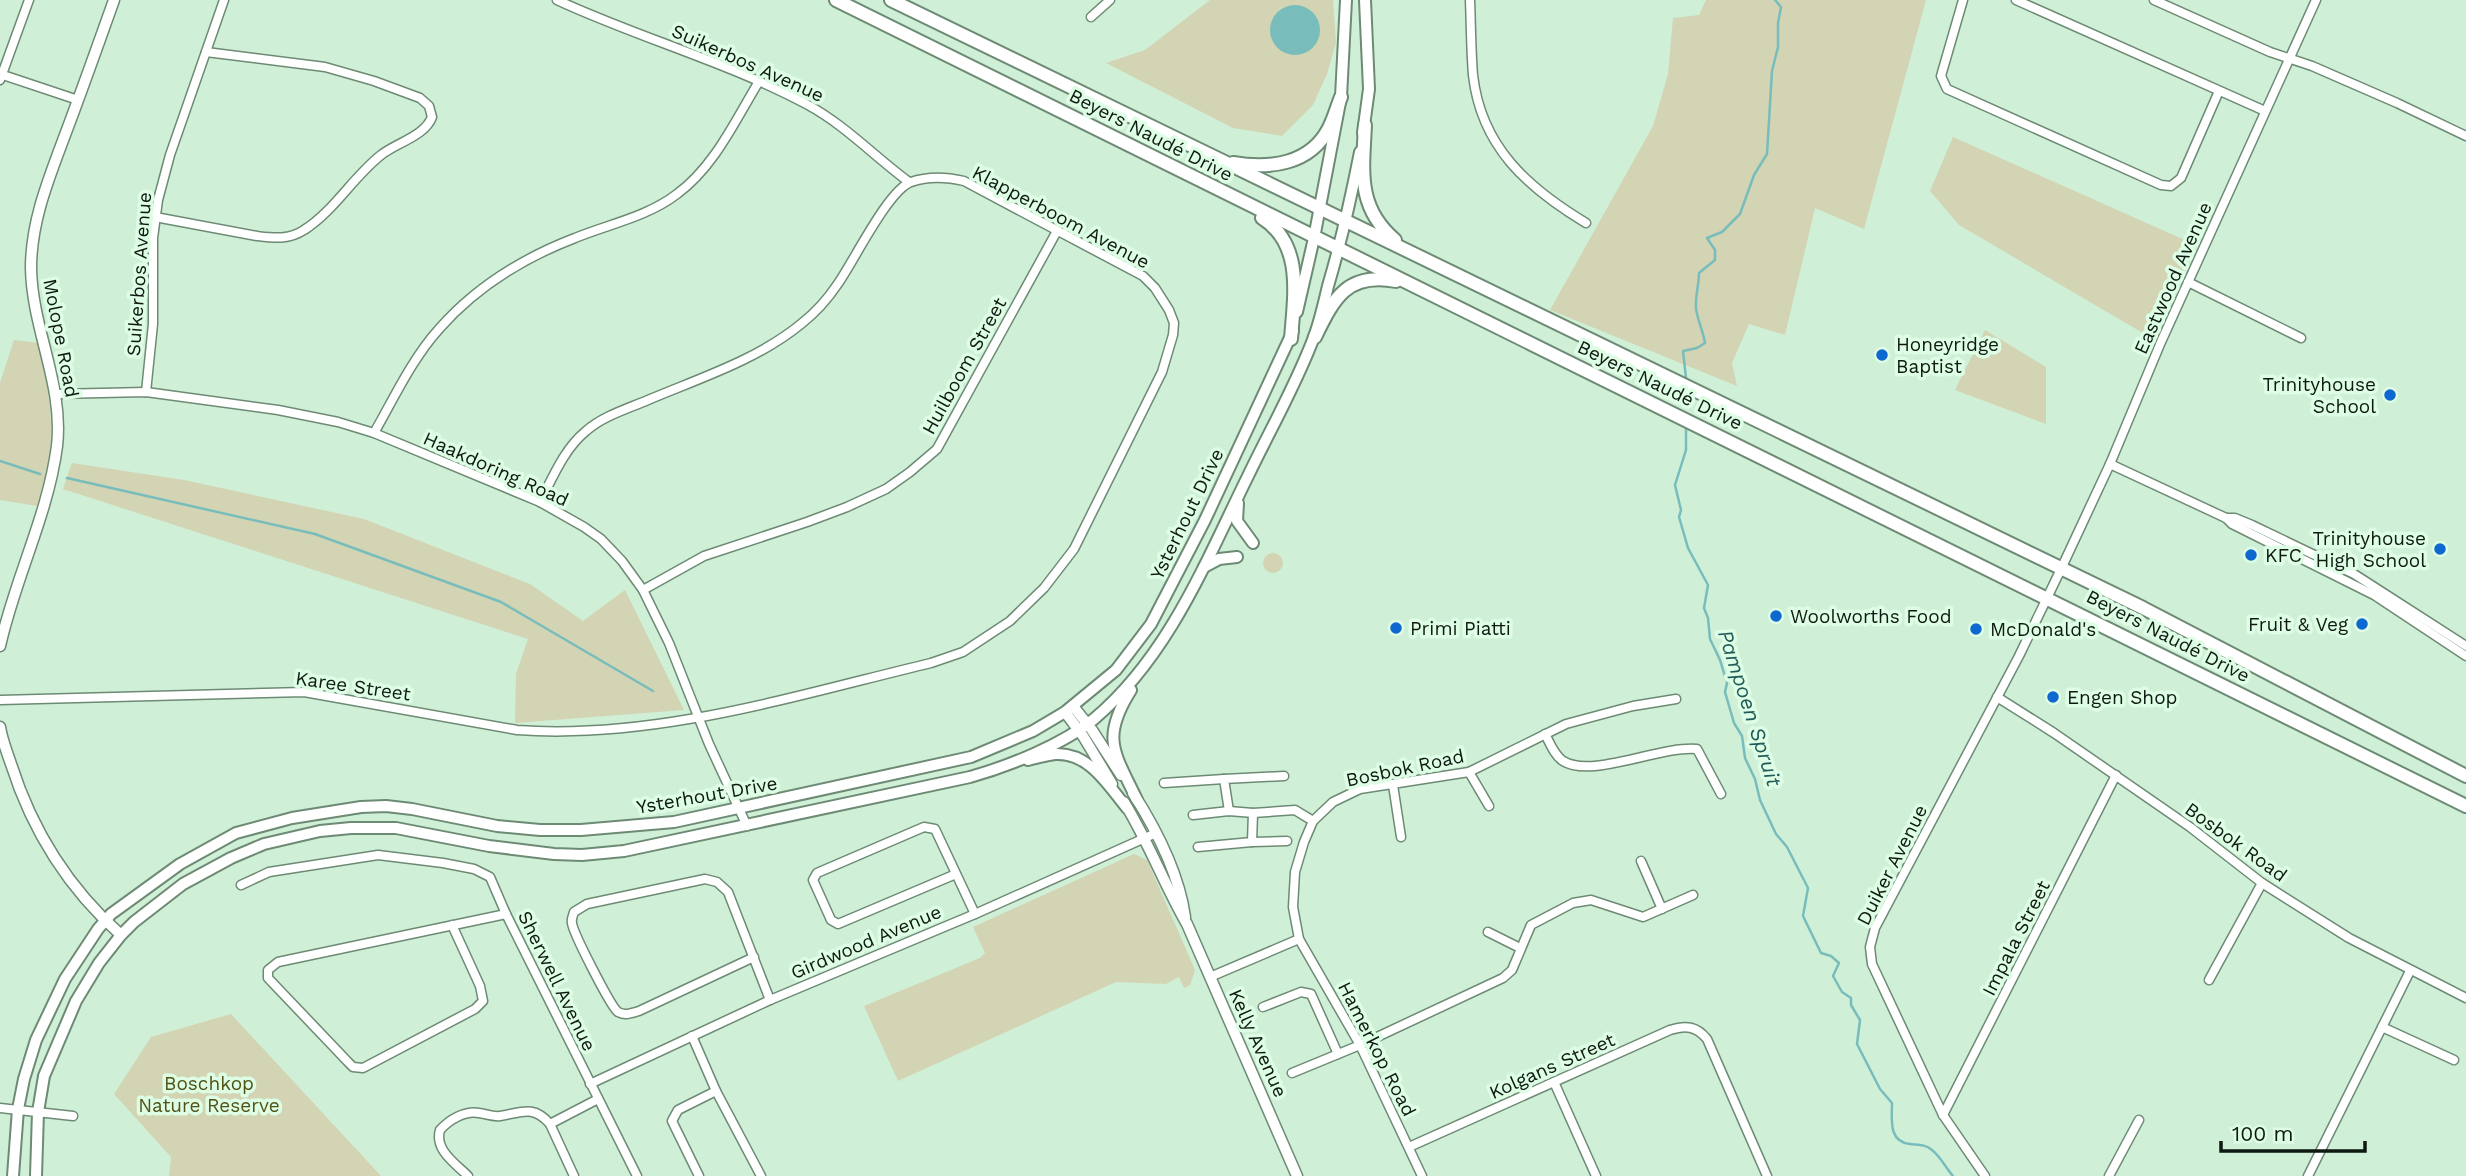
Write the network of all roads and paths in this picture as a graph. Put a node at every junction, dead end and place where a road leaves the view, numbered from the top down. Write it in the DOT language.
graph roads {
  1 [pos="29,0"];
  2 [pos="114,0"];
  3 [pos="224,0"];
  4 [pos="558,0"];
  5 [pos="836,0"];
  6 [pos="891,0"];
  7 [pos="1110,0"];
  8 [pos="1346,0"];
  9 [pos="1365,0"];
  10 [pos="1470,0"];
  11 [pos="1963,0"];
  12 [pos="2016,0"];
  13 [pos="2154,0"];
  14 [pos="2316,0"];
  15 [pos="1091,17"];
  16 [pos="206,52"];
  17 [pos="2290,57"];
  18 [pos="1,76"];
  19 [pos="758,83"];
  20 [pos="2219,91"];
  21 [pos="1341,97"];
  22 [pos="78,100"];
  23 [pos="2265,111"];
  24 [pos="1365,125"];
  25 [pos="2466,136"];
  26 [pos="1219,161"];
  27 [pos="909,182"];
  28 [pos="1218,191"];
  29 [pos="1320,209"];
  30 [pos="155,217"];
  31 [pos="1346,221"];
  32 [pos="1586,223"];
  33 [pos="1057,231"];
  34 [pos="1314,238"];
  35 [pos="1339,249"];
  36 [pos="1423,259"];
  37 [pos="2188,282"];
  38 [pos="1413,284"];
  39 [pos="1315,337"];
  40 [pos="2301,338"];
  41 [pos="1291,339"];
  42 [pos="146,393"];
  43 [pos="56,394"];
  44 [pos="374,433"];
  45 [pos="2110,464"];
  46 [pos="1241,490"];
  47 [pos="540,502"];
  48 [pos="2226,518"];
  49 [pos="1253,543"];
  50 [pos="1237,557"];
  51 [pos="1202,569"];
  52 [pos="2061,569"];
  53 [pos="643,590"];
  54 [pos="2047,597"];
  55 [pos="0,646"];
  56 [pos="2466,646"];
  57 [pos="2466,656"];
  58 [pos="1148,664"];
  59 [pos="1997,697"];
  60 [pos="1676,699"];
  61 [pos="0,700"];
  62 [pos="1069,709"];
  63 [pos="699,719"];
  64 [pos="0,727"];
  65 [pos="1083,727"];
  66 [pos="1545,734"];
  67 [pos="1008,764"];
  68 [pos="1469,772"];
  69 [pos="2116,775"];
  70 [pos="1284,776"];
  71 [pos="2466,776"];
  72 [pos="1224,779"];
  73 [pos="1164,783"];
  74 [pos="1393,785"];
  75 [pos="1721,794"];
  76 [pos="1137,800"];
  77 [pos="1489,806"];
  78 [pos="2466,806"];
  79 [pos="1127,808"];
  80 [pos="739,809"];
  81 [pos="1228,811"];
  82 [pos="1253,813"];
  83 [pos="1193,815"];
  84 [pos="1313,821"];
  85 [pos="747,826"];
  86 [pos="1156,833"];
  87 [pos="1401,837"];
  88 [pos="1145,838"];
  89 [pos="1287,841"];
  90 [pos="1252,842"];
  91 [pos="1198,847"];
  92 [pos="1641,861"];
  93 [pos="956,874"];
  94 [pos="2262,883"];
  95 [pos="241,885"];
  96 [pos="1693,895"];
  97 [pos="1662,909"];
  98 [pos="506,914"];
  99 [pos="975,914"];
  100 [pos="105,920"];
  101 [pos="1186,924"];
  102 [pos="452,925"];
  103 [pos="1488,932"];
  104 [pos="121,934"];
  105 [pos="1299,939"];
  106 [pos="1520,948"];
  107 [pos="754,957"];
  108 [pos="2410,971"];
  109 [pos="1210,977"];
  110 [pos="2209,980"];
  111 [pos="2466,998"];
  112 [pos="770,1000"];
  113 [pos="1263,1007"];
  114 [pos="2382,1027"];
  115 [pos="692,1036"];
  116 [pos="1360,1045"];
  117 [pos="1338,1054"];
  118 [pos="2454,1060"];
  119 [pos="1292,1073"];
  120 [pos="1554,1082"];
  121 [pos="590,1084"];
  122 [pos="716,1091"];
  123 [pos="598,1099"];
  124 [pos="0,1108"];
  125 [pos="18,1109"];
  126 [pos="38,1112"];
  127 [pos="1943,1115"];
  128 [pos="73,1116"];
  129 [pos="2139,1120"];
  130 [pos="550,1124"];
  131 [pos="1409,1147"];
  132 [pos="13,1176"];
  133 [pos="36,1176"];
  134 [pos="468,1176"];
  135 [pos="574,1176"];
  136 [pos="637,1176"];
  137 [pos="699,1176"];
  138 [pos="761,1176"];
  139 [pos="1297,1176"];
  140 [pos="1422,1176"];
  141 [pos="1596,1176"];
  142 [pos="1767,1176"];
  143 [pos="1985,1176"];
  144 [pos="2109,1176"];
  145 [pos="2308,1176"];
  1 -- 18 [label="street"];
  2 -- 22 [label="street, Molope Road"];
  3 -- 16 [label="street, Suikerbos Avenue"];
  4 -- 19 [label="street, Suikerbos Avenue"];
  5 -- 28 [label="main road, Beyers Naudé Drive"];
  6 -- 26 [label="main road, Beyers Naudé Drive"];
  7 -- 15 [label="street"];
  8 -- 21 [label="main road, Ysterhout Drive"];
  9 -- 24 [label="main road, Ysterhout Drive"];
  10 -- 32 [label="street"];
  11 -- 20 [label="street"];
  12 -- 20 [label="street"];
  13 -- 17 [label="street"];
  14 -- 17 [label="street, Eastwood Avenue"];
  16 -- 30 [label="street, Suikerbos Avenue"];
  16 -- 30 [label="street"];
  17 -- 23 [label="street, Eastwood Avenue"];
  17 -- 25 [label="street"];
  18 -- 22 [label="street"];
  19 -- 27 [label="street, Suikerbos Avenue"];
  19 -- 44 [label="street"];
  20 -- 23 [label="street"];
  21 -- 26 [label="main road"];
  21 -- 29 [label="main road, Ysterhout Drive"];
  22 -- 43 [label="street, Molope Road"];
  23 -- 37 [label="street, Eastwood Avenue"];
  24 -- 31 [label="main road, Ysterhout Drive"];
  24 -- 36 [label="main road"];
  26 -- 29 [label="main road, Beyers Naudé Drive"];
  27 -- 33 [label="street, Klapperboom Avenue"];
  27 -- 47 [label="street"];
  28 -- 34 [label="main road, Beyers Naudé Drive"];
  28 -- 41 [label="main road"];
  29 -- 31 [label="main road, Beyers Naudé Drive"];
  29 -- 34 [label="main road, Ysterhout Drive"];
  30 -- 42 [label="street, Suikerbos Avenue"];
  31 -- 35 [label="main road, Ysterhout Drive"];
  31 -- 36 [label="main road, Beyers Naudé Drive"];
  33 -- 53 [label="street, Huilboom Street"];
  33 -- 63 [label="street, Klapperboom Avenue"];
  34 -- 35 [label="main road, Beyers Naudé Drive"];
  34 -- 41 [label="main road, Ysterhout Drive"];
  35 -- 38 [label="main road, Beyers Naudé Drive"];
  35 -- 39 [label="main road, Ysterhout Drive"];
  36 -- 52 [label="main road, Beyers Naudé Drive"];
  37 -- 40 [label="street"];
  37 -- 45 [label="street, Eastwood Avenue"];
  38 -- 39 [label="main road"];
  38 -- 54 [label="main road, Beyers Naudé Drive"];
  39 -- 46 [label="main road, Ysterhout Drive"];
  41 -- 62 [label="main road, Ysterhout Drive"];
  42 -- 43 [label="street, Haakdoring Road"];
  42 -- 44 [label="street, Haakdoring Road"];
  43 -- 55 [label="street, Molope Road"];
  44 -- 47 [label="street, Haakdoring Road"];
  45 -- 48 [label="street"];
  45 -- 52 [label="street, Eastwood Avenue"];
  46 -- 49 [label="main road"];
  46 -- 51 [label="main road, Ysterhout Drive"];
  47 -- 53 [label="street, Haakdoring Road"];
  48 -- 56 [label="street"];
  48 -- 57 [label="street"];
  50 -- 51 [label="main road"];
  51 -- 58 [label="main road, Ysterhout Drive"];
  52 -- 54 [label="street, Duiker Avenue"];
  52 -- 71 [label="main road, Beyers Naudé Drive"];
  53 -- 63 [label="street, Haakdoring Road"];
  54 -- 59 [label="street, Duiker Avenue"];
  54 -- 78 [label="main road, Beyers Naudé Drive"];
  58 -- 65 [label="main road, Ysterhout Drive"];
  58 -- 76 [label="main road"];
  59 -- 69 [label="street, Bosbok Road"];
  59 -- 127 [label="street, Duiker Avenue"];
  60 -- 66 [label="street, Bosbok Road"];
  61 -- 63 [label="street, Karee Street"];
  62 -- 65 [label="street, Kelly Avenue"];
  62 -- 80 [label="main road, Ysterhout Drive"];
  63 -- 80 [label="street, Haakdoring Road"];
  64 -- 100 [label="street"];
  65 -- 67 [label="main road, Ysterhout Drive"];
  65 -- 76 [label="street, Kelly Avenue"];
  65 -- 79 [label="street, Kelly Avenue"];
  66 -- 68 [label="street, Bosbok Road"];
  66 -- 75 [label="street"];
  67 -- 79 [label="main road"];
  67 -- 85 [label="main road, Ysterhout Drive"];
  68 -- 74 [label="street, Bosbok Road"];
  68 -- 77 [label="street"];
  69 -- 94 [label="street, Bosbok Road"];
  69 -- 127 [label="street, Impala Street"];
  70 -- 72 [label="street"];
  72 -- 73 [label="street"];
  72 -- 81 [label="street"];
  74 -- 84 [label="street, Bosbok Road"];
  74 -- 87 [label="street"];
  76 -- 86 [label="street, Kelly Avenue"];
  79 -- 88 [label="street, Kelly Avenue"];
  80 -- 85 [label="street, Haakdoring Road"];
  80 -- 100 [label="main road, Ysterhout Drive"];
  81 -- 82 [label="street"];
  81 -- 83 [label="street"];
  82 -- 84 [label="street"];
  82 -- 90 [label="street"];
  84 -- 105 [label="street, Bosbok Road"];
  85 -- 104 [label="main road, Ysterhout Drive"];
  86 -- 88 [label="street, Girdwood Avenue"];
  86 -- 101 [label="street, Kelly Avenue"];
  88 -- 99 [label="street, Girdwood Avenue"];
  88 -- 101 [label="street, Kelly Avenue"];
  89 -- 90 [label="street"];
  90 -- 91 [label="street"];
  92 -- 97 [label="street"];
  93 -- 93 [label="street"];
  93 -- 99 [label="street"];
  94 -- 108 [label="street, Bosbok Road"];
  94 -- 110 [label="street"];
  95 -- 98 [label="street, Sherwell Avenue"];
  96 -- 97 [label="street"];
  97 -- 106 [label="street"];
  98 -- 102 [label="street"];
  98 -- 121 [label="street, Sherwell Avenue"];
  99 -- 112 [label="street, Girdwood Avenue"];
  100 -- 104 [label="street"];
  100 -- 125 [label="main road, Ysterhout Drive"];
  101 -- 109 [label="street, Kelly Avenue"];
  102 -- 102 [label="street"];
  103 -- 106 [label="street"];
  104 -- 126 [label="main road, Ysterhout Drive"];
  105 -- 109 [label="street"];
  105 -- 116 [label="street, Hamerkop Road"];
  106 -- 116 [label="street"];
  107 -- 107 [label="street"];
  107 -- 112 [label="street"];
  108 -- 111 [label="street, Bosbok Road"];
  108 -- 114 [label="street"];
  109 -- 139 [label="street, Kelly Avenue"];
  112 -- 115 [label="street, Girdwood Avenue"];
  113 -- 117 [label="street"];
  114 -- 118 [label="street"];
  114 -- 145 [label="street"];
  115 -- 121 [label="street, Girdwood Avenue"];
  115 -- 122 [label="street"];
  116 -- 117 [label="street"];
  116 -- 131 [label="street, Hamerkop Road"];
  117 -- 119 [label="street"];
  120 -- 131 [label="street, Kolgans Street"];
  120 -- 141 [label="street"];
  120 -- 142 [label="street, Kolgans Street"];
  121 -- 123 [label="street, Sherwell Avenue"];
  122 -- 137 [label="street"];
  122 -- 138 [label="street"];
  123 -- 130 [label="street"];
  123 -- 136 [label="street, Sherwell Avenue"];
  124 -- 125 [label="street"];
  125 -- 126 [label="street"];
  125 -- 132 [label="main road, Ysterhout Drive"];
  126 -- 128 [label="street"];
  126 -- 133 [label="main road, Ysterhout Drive"];
  127 -- 143 [label="street, Duiker Avenue"];
  129 -- 144 [label="street"];
  130 -- 134 [label="street"];
  130 -- 135 [label="street"];
  131 -- 140 [label="street, Hamerkop Road"];
}
